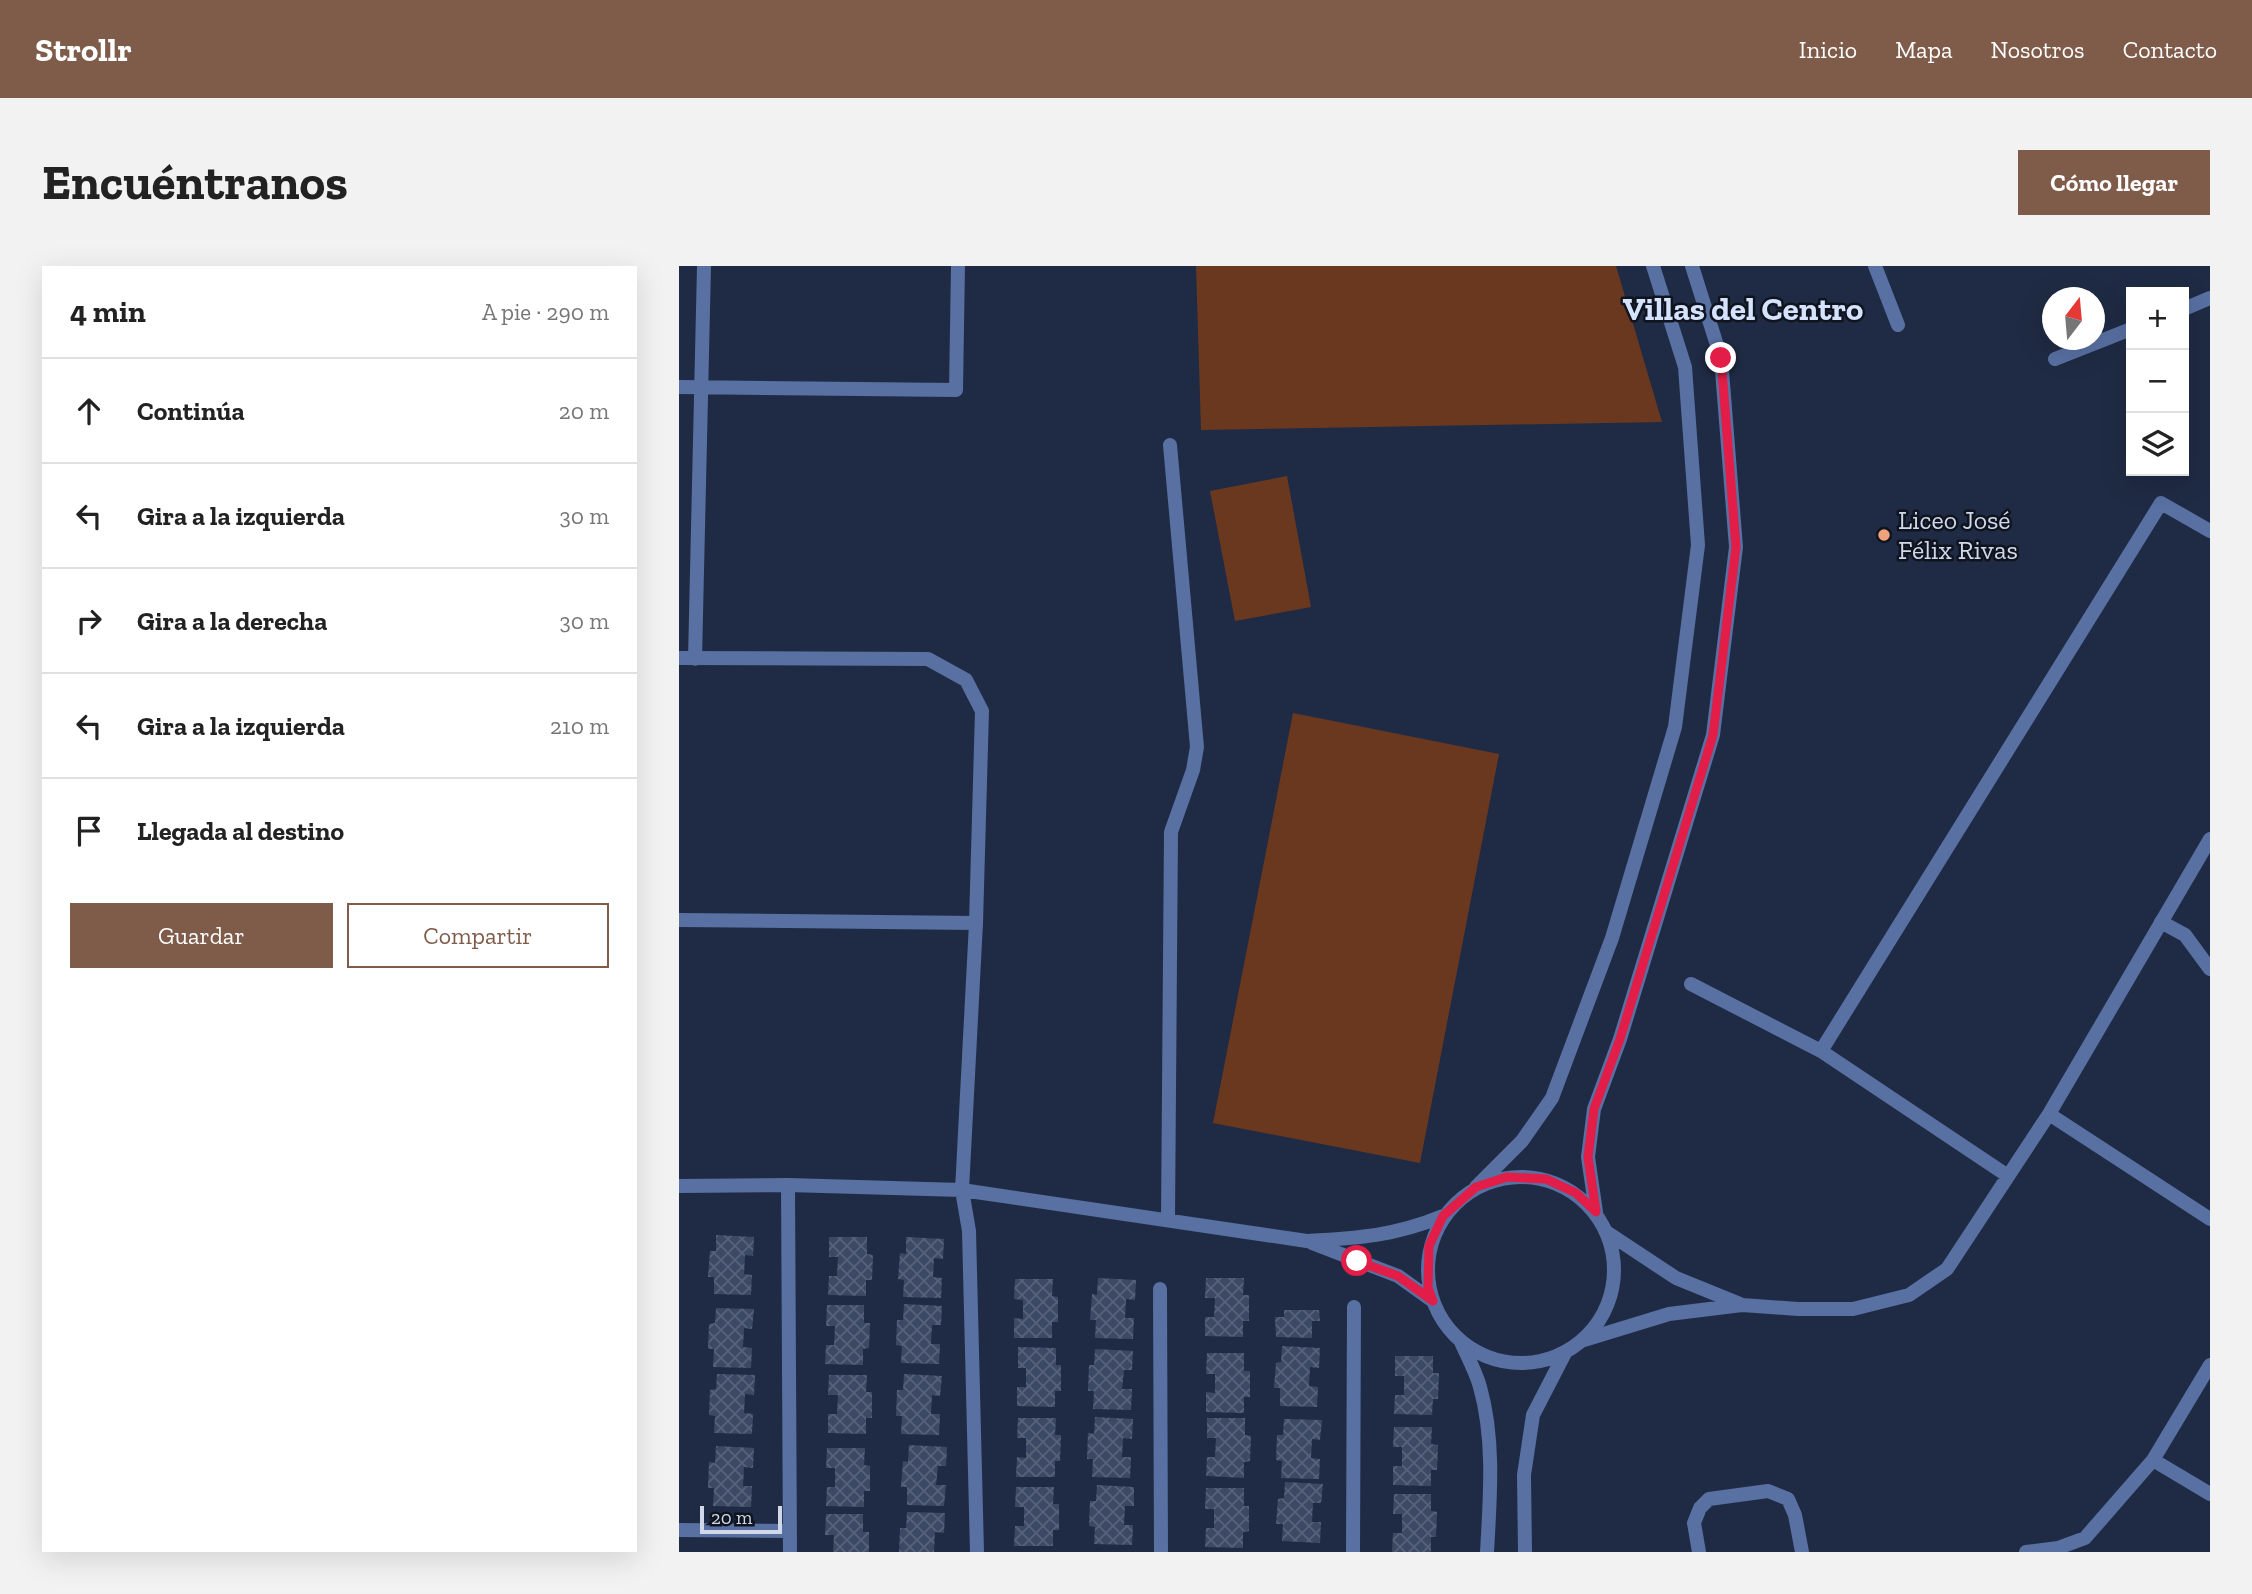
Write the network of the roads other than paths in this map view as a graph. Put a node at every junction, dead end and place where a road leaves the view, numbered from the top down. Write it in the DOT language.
graph roads {
  1 [pos="704,266"];
  2 [pos="958,266"];
  3 [pos="1653,266"];
  4 [pos="1692,266"];
  5 [pos="1875,266"];
  6 [pos="2210,298"];
  7 [pos="2189,307"];
  8 [pos="1898,325"];
  9 [pos="2126,331"];
  10 [pos="2055,359"];
  11 [pos="679,387"];
  12 [pos="702,387"];
  13 [pos="1170,445"];
  14 [pos="2210,531"];
  15 [pos="679,659"];
  16 [pos="695,659"];
  17 [pos="2210,839"];
  18 [pos="679,920"];
  19 [pos="2161,922"];
  20 [pos="976,923"];
  21 [pos="2210,969"];
  22 [pos="1691,984"];
  23 [pos="1821,1051"];
  24 [pos="2049,1114"];
  25 [pos="2008,1176"];
  26 [pos="788,1185"];
  27 [pos="679,1186"];
  28 [pos="1476,1187"];
  29 [pos="963,1190"];
  30 [pos="1596,1212"];
  31 [pos="1443,1216"];
  32 [pos="1168,1219"];
  33 [pos="2210,1219"];
  34 [pos="1606,1232"];
  35 [pos="1307,1241"];
  36 [pos="1160,1289"];
  37 [pos="1433,1301"];
  38 [pos="1742,1305"];
  39 [pos="1355,1307"];
  40 [pos="1460,1340"];
  41 [pos="1584,1340"];
  42 [pos="1565,1353"];
  43 [pos="2210,1364"];
  44 [pos="2153,1460"];
  45 [pos="2210,1494"];
  46 [pos="679,1530"];
  47 [pos="790,1531"];
  48 [pos="790,1552"];
  49 [pos="977,1552"];
  50 [pos="1161,1552"];
  51 [pos="1353,1552"];
  52 [pos="1487,1552"];
  53 [pos="1525,1552"];
  54 [pos="1699,1552"];
  55 [pos="1802,1552"];
  56 [pos="2026,1552"];
  1 -- 12 [label="street"];
  2 -- 12 [label="street"];
  3 -- 28 [label="street"];
  4 -- 30 [label="street"];
  5 -- 8 [label="street"];
  6 -- 7 [label="street"];
  9 -- 10 [label="street"];
  11 -- 12 [label="street"];
  12 -- 16 [label="street"];
  13 -- 32 [label="street"];
  14 -- 23 [label="street"];
  15 -- 16 [label="street"];
  16 -- 20 [label="street"];
  17 -- 19 [label="street"];
  18 -- 20 [label="street"];
  19 -- 21 [label="street"];
  19 -- 24 [label="street"];
  20 -- 29 [label="street"];
  22 -- 23 [label="street"];
  23 -- 25 [label="street"];
  24 -- 25 [label="street"];
  24 -- 33 [label="street"];
  25 -- 38 [label="street"];
  26 -- 27 [label="street"];
  26 -- 29 [label="street"];
  26 -- 47 [label="street"];
  28 -- 30 [label="street"];
  28 -- 31 [label="street"];
  29 -- 32 [label="street"];
  29 -- 49 [label="street"];
  30 -- 34 [label="street"];
  31 -- 35 [label="street"];
  31 -- 37 [label="street"];
  32 -- 35 [label="street"];
  34 -- 38 [label="street"];
  34 -- 41 [label="street"];
  35 -- 37 [label="street"];
  36 -- 50 [label="street"];
  37 -- 40 [label="street"];
  38 -- 41 [label="street"];
  39 -- 51 [label="street"];
  40 -- 42 [label="street"];
  40 -- 52 [label="street"];
  41 -- 42 [label="street"];
  42 -- 53 [label="street"];
  43 -- 44 [label="street"];
  44 -- 45 [label="street"];
  44 -- 56 [label="street"];
  46 -- 47 [label="street"];
  47 -- 48 [label="street"];
  54 -- 55 [label="street"];
}
